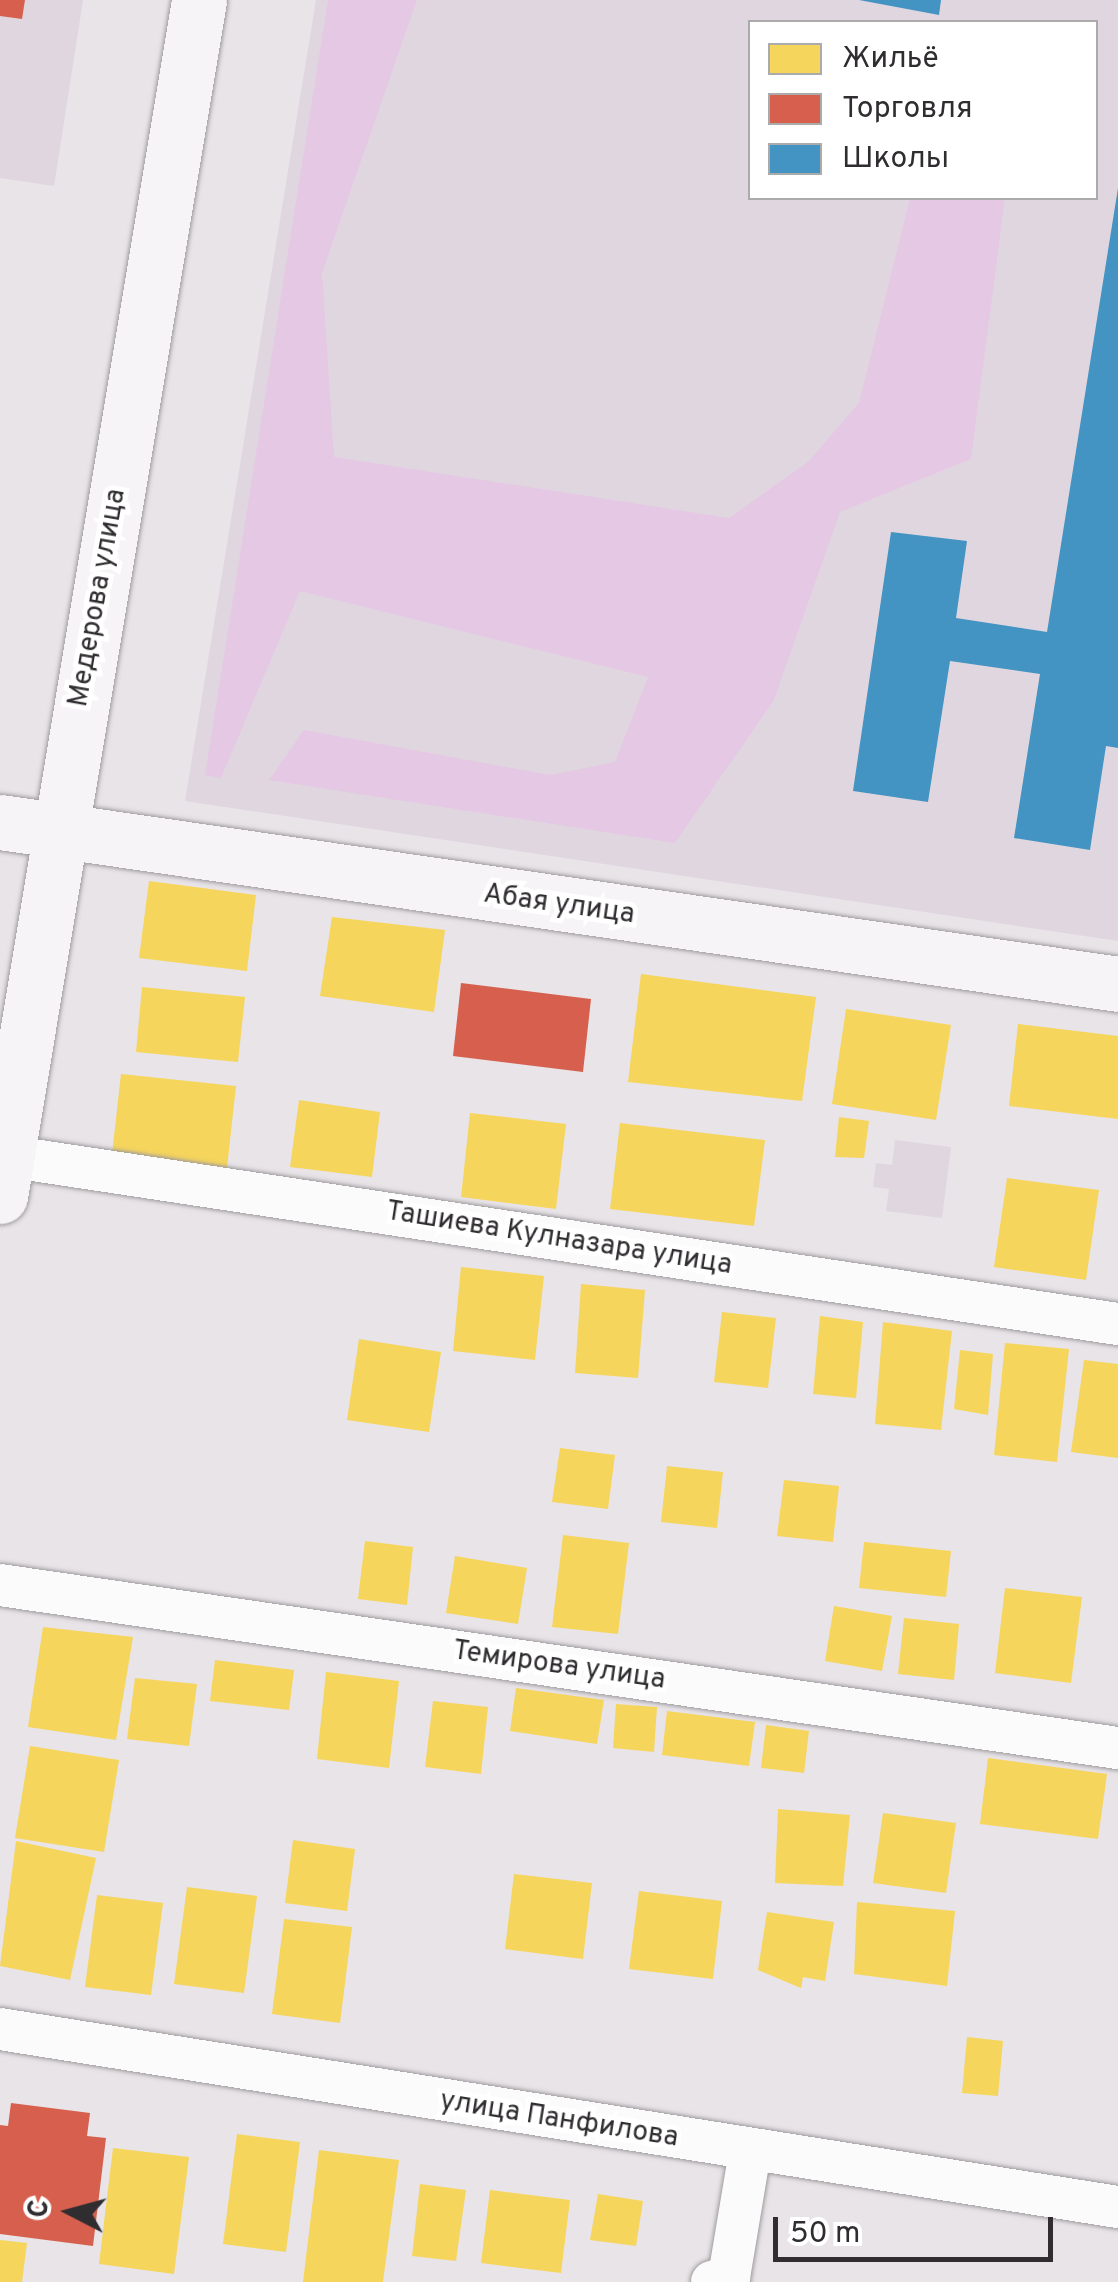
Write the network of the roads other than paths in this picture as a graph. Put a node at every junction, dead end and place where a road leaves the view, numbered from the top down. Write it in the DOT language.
graph roads {
  1 [pos="199,0"];
  2 [pos="0,822"];
  3 [pos="58,833"];
  4 [pos="1118,984"];
  5 [pos="2,1169"];
  6 [pos="1118,1324"];
  7 [pos="0,1585"];
  8 [pos="1118,1748"];
  9 [pos="0,2029"];
  10 [pos="750,2151"];
  11 [pos="1118,2207"];
  12 [pos="712,2282"];
  1 -- 3 [label="main road, Медерова улица"];
  2 -- 3 [label="main road, Абая улица"];
  3 -- 4 [label="main road, Абая улица"];
  3 -- 5 [label="main road, Медерова улица"];
  5 -- 6 [label="street, Ташиева Кулназара улица"];
  7 -- 8 [label="street, Темирова улица"];
  9 -- 10 [label="street, улица Панфилова"];
  10 -- 11 [label="street, улица Панфилова"];
  10 -- 12 [label="street"];
}
